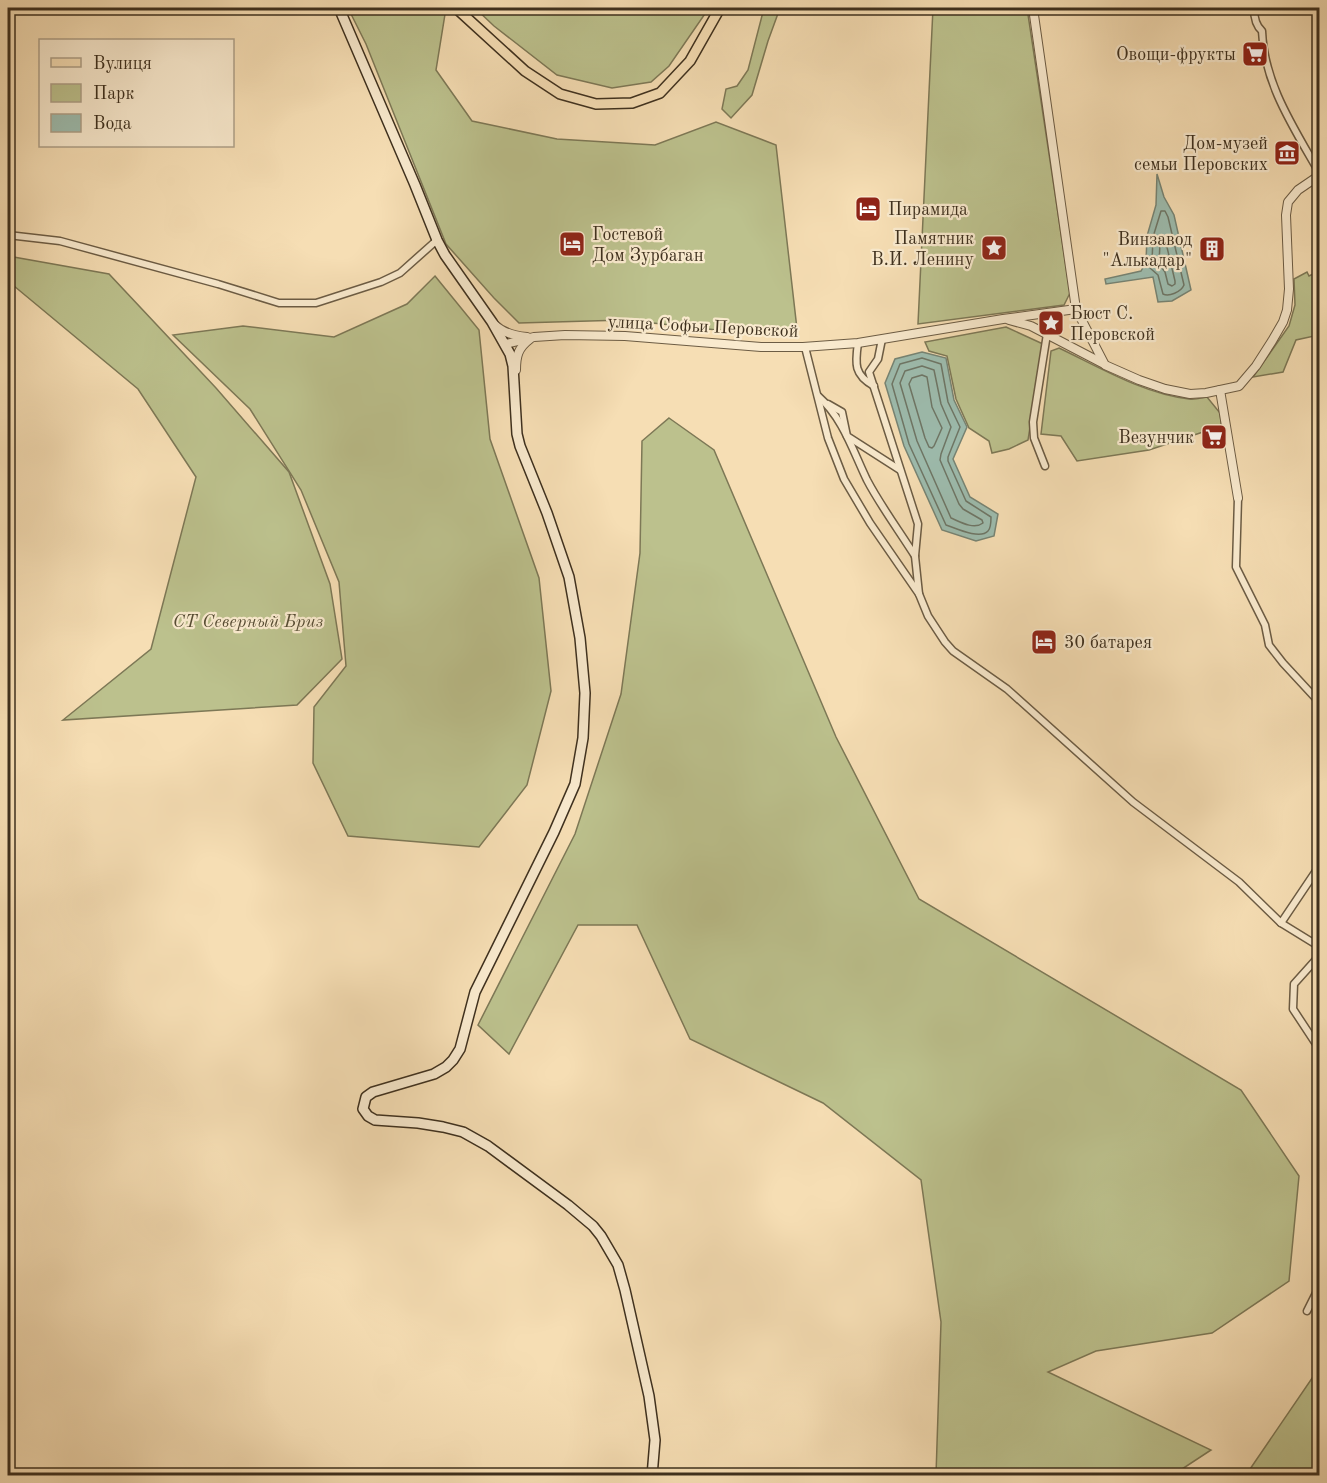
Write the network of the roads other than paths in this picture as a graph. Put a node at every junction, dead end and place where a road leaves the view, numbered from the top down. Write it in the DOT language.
graph roads {
  1 [pos="339,8"];
  2 [pos="456,8"];
  3 [pos="720,8"];
  4 [pos="1033,8"];
  5 [pos="1254,8"];
  6 [pos="1320,174"];
  7 [pos="8,235"];
  8 [pos="437,240"];
  9 [pos="1076,309"];
  10 [pos="1004,319"];
  11 [pos="492,322"];
  12 [pos="1047,334"];
  13 [pos="534,337"];
  14 [pos="882,339"];
  15 [pos="858,343"];
  16 [pos="506,344"];
  17 [pos="805,347"];
  18 [pos="1105,365"];
  19 [pos="514,386"];
  20 [pos="874,387"];
  21 [pos="1220,390"];
  22 [pos="817,395"];
  23 [pos="847,436"];
  24 [pos="1045,466"];
  25 [pos="901,470"];
  26 [pos="1238,498"];
  27 [pos="915,556"];
  28 [pos="919,594"];
  29 [pos="1320,703"];
  30 [pos="1320,865"];
  31 [pos="1281,923"];
  32 [pos="1320,947"];
  33 [pos="1320,954"];
  34 [pos="1320,1050"];
  35 [pos="1320,1285"];
  36 [pos="1307,1311"];
  37 [pos="652,1476"];
  1 -- 8 [label="main road"];
  2 -- 3 [label="main road"];
  4 -- 9 [label="street"];
  5 -- 6 [label="street"];
  6 -- 21 [label="street"];
  7 -- 8 [label="street"];
  8 -- 11 [label="main road"];
  9 -- 10 [label="street, улица Софьи Перовской"];
  9 -- 18 [label="street"];
  10 -- 12 [label="street"];
  10 -- 14 [label="street, улица Софьи Перовской"];
  11 -- 13 [label="street"];
  11 -- 16 [label="main road"];
  12 -- 18 [label="street"];
  12 -- 24 [label="street"];
  13 -- 16 [label="street, улица Софьи Перовской"];
  13 -- 17 [label="street, улица Софьи Перовской"];
  13 -- 19 [label="street"];
  14 -- 15 [label="street, улица Софьи Перовской"];
  14 -- 20 [label="street"];
  15 -- 17 [label="street, улица Софьи Перовской"];
  15 -- 20 [label="street"];
  16 -- 19 [label="main road"];
  17 -- 22 [label="street"];
  18 -- 21 [label="street"];
  19 -- 37 [label="main road"];
  20 -- 25 [label="street"];
  21 -- 26 [label="street"];
  22 -- 23 [label="street"];
  22 -- 28 [label="street"];
  23 -- 25 [label="street"];
  23 -- 27 [label="street"];
  25 -- 27 [label="street"];
  26 -- 29 [label="street"];
  27 -- 28 [label="street"];
  28 -- 31 [label="street"];
  30 -- 31 [label="street"];
  31 -- 32 [label="street"];
  33 -- 34 [label="street"];
  35 -- 36 [label="street"];
}
